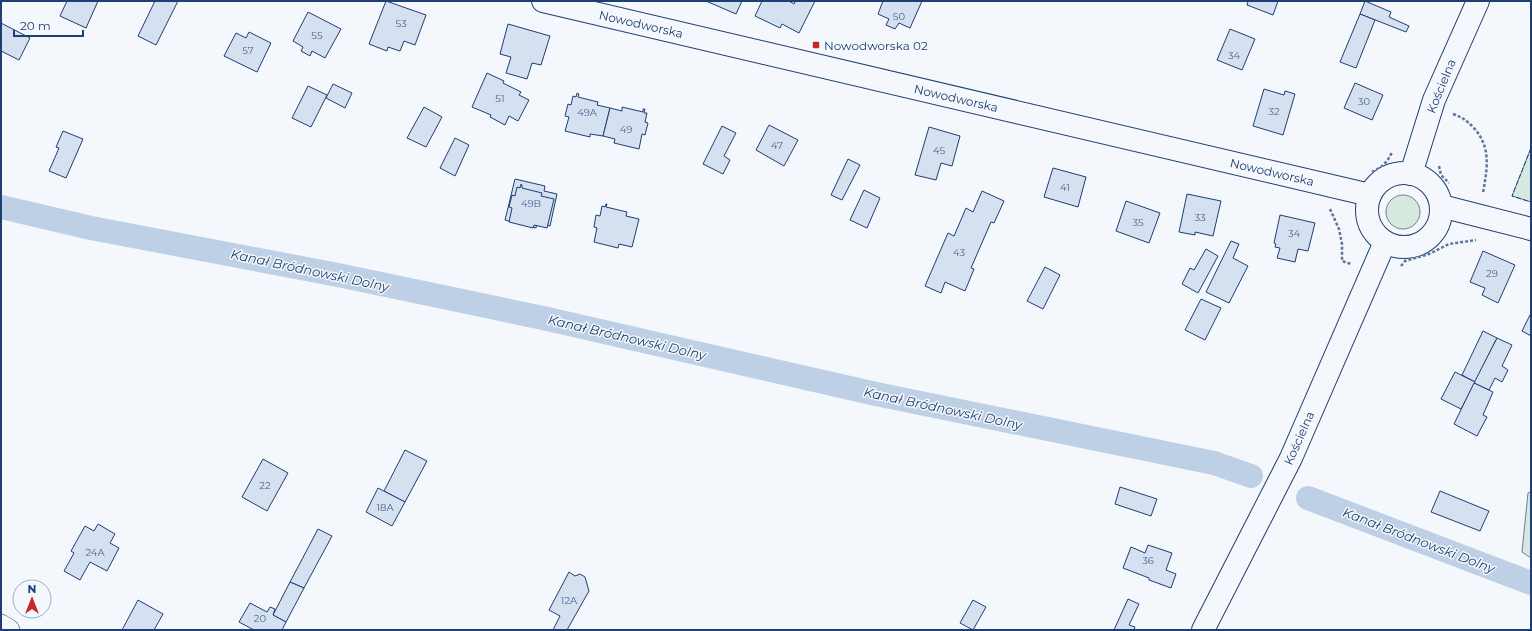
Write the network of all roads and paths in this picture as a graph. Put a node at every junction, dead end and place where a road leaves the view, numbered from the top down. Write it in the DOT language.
graph roads {
  1 [pos="543,1"];
  2 [pos="1478,1"];
  3 [pos="1448,113"];
  4 [pos="1392,151"];
  5 [pos="1438,162"];
  6 [pos="1371,173"];
  7 [pos="1411,174"];
  8 [pos="1450,185"];
  9 [pos="1337,187"];
  10 [pos="1370,195"];
  11 [pos="1440,206"];
  12 [pos="1481,216"];
  13 [pos="1531,229"];
  14 [pos="1385,242"];
  15 [pos="1400,266"];
  16 [pos="1371,272"];
  17 [pos="1,625"];
  18 [pos="9,630"];
  19 [pos="1203,630"];
  1 -- 9 [label="main road, Nowodworska"];
  2 -- 7 [label="main road, Kościelna"];
  3 -- 12 [label="path"];
  4 -- 6 [label="path"];
  5 -- 8 [label="path"];
  7 -- 10 [label="main road"];
  7 -- 11 [label="main road"];
  9 -- 10 [label="main road, Nowodworska"];
  9 -- 16 [label="path"];
  10 -- 14 [label="main road"];
  11 -- 12 [label="main road"];
  11 -- 14 [label="main road"];
  12 -- 13 [label="main road"];
  12 -- 15 [label="path"];
  14 -- 16 [label="main road, Kościelna"];
  16 -- 19 [label="main road, Kościelna"];
  17 -- 18 [label="street"];
}
